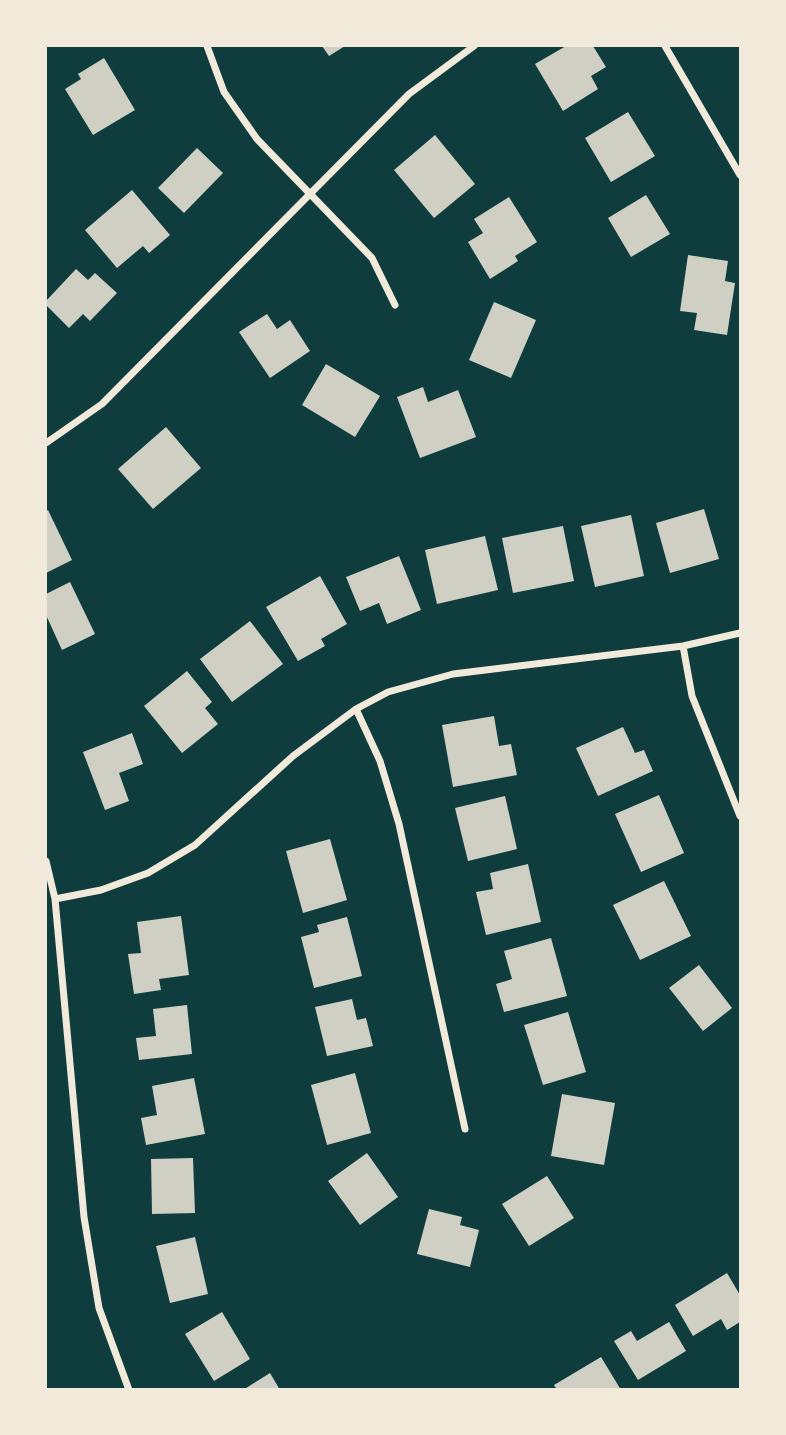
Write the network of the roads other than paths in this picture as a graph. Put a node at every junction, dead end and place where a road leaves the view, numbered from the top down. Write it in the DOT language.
graph roads {
  1 [pos="207,46"];
  2 [pos="474,46"];
  3 [pos="665,46"];
  4 [pos="740,175"];
  5 [pos="312,192"];
  6 [pos="395,305"];
  7 [pos="46,443"];
  8 [pos="740,632"];
  9 [pos="683,646"];
  10 [pos="355,709"];
  11 [pos="740,816"];
  12 [pos="46,861"];
  13 [pos="55,899"];
  14 [pos="465,1129"];
  15 [pos="129,1390"];
  1 -- 5 [label="street"];
  2 -- 5 [label="street"];
  3 -- 4 [label="street"];
  5 -- 6 [label="street"];
  5 -- 7 [label="street"];
  8 -- 9 [label="street"];
  9 -- 10 [label="street"];
  9 -- 11 [label="street"];
  10 -- 13 [label="street"];
  10 -- 14 [label="street"];
  12 -- 13 [label="street"];
  13 -- 15 [label="street"];
}
